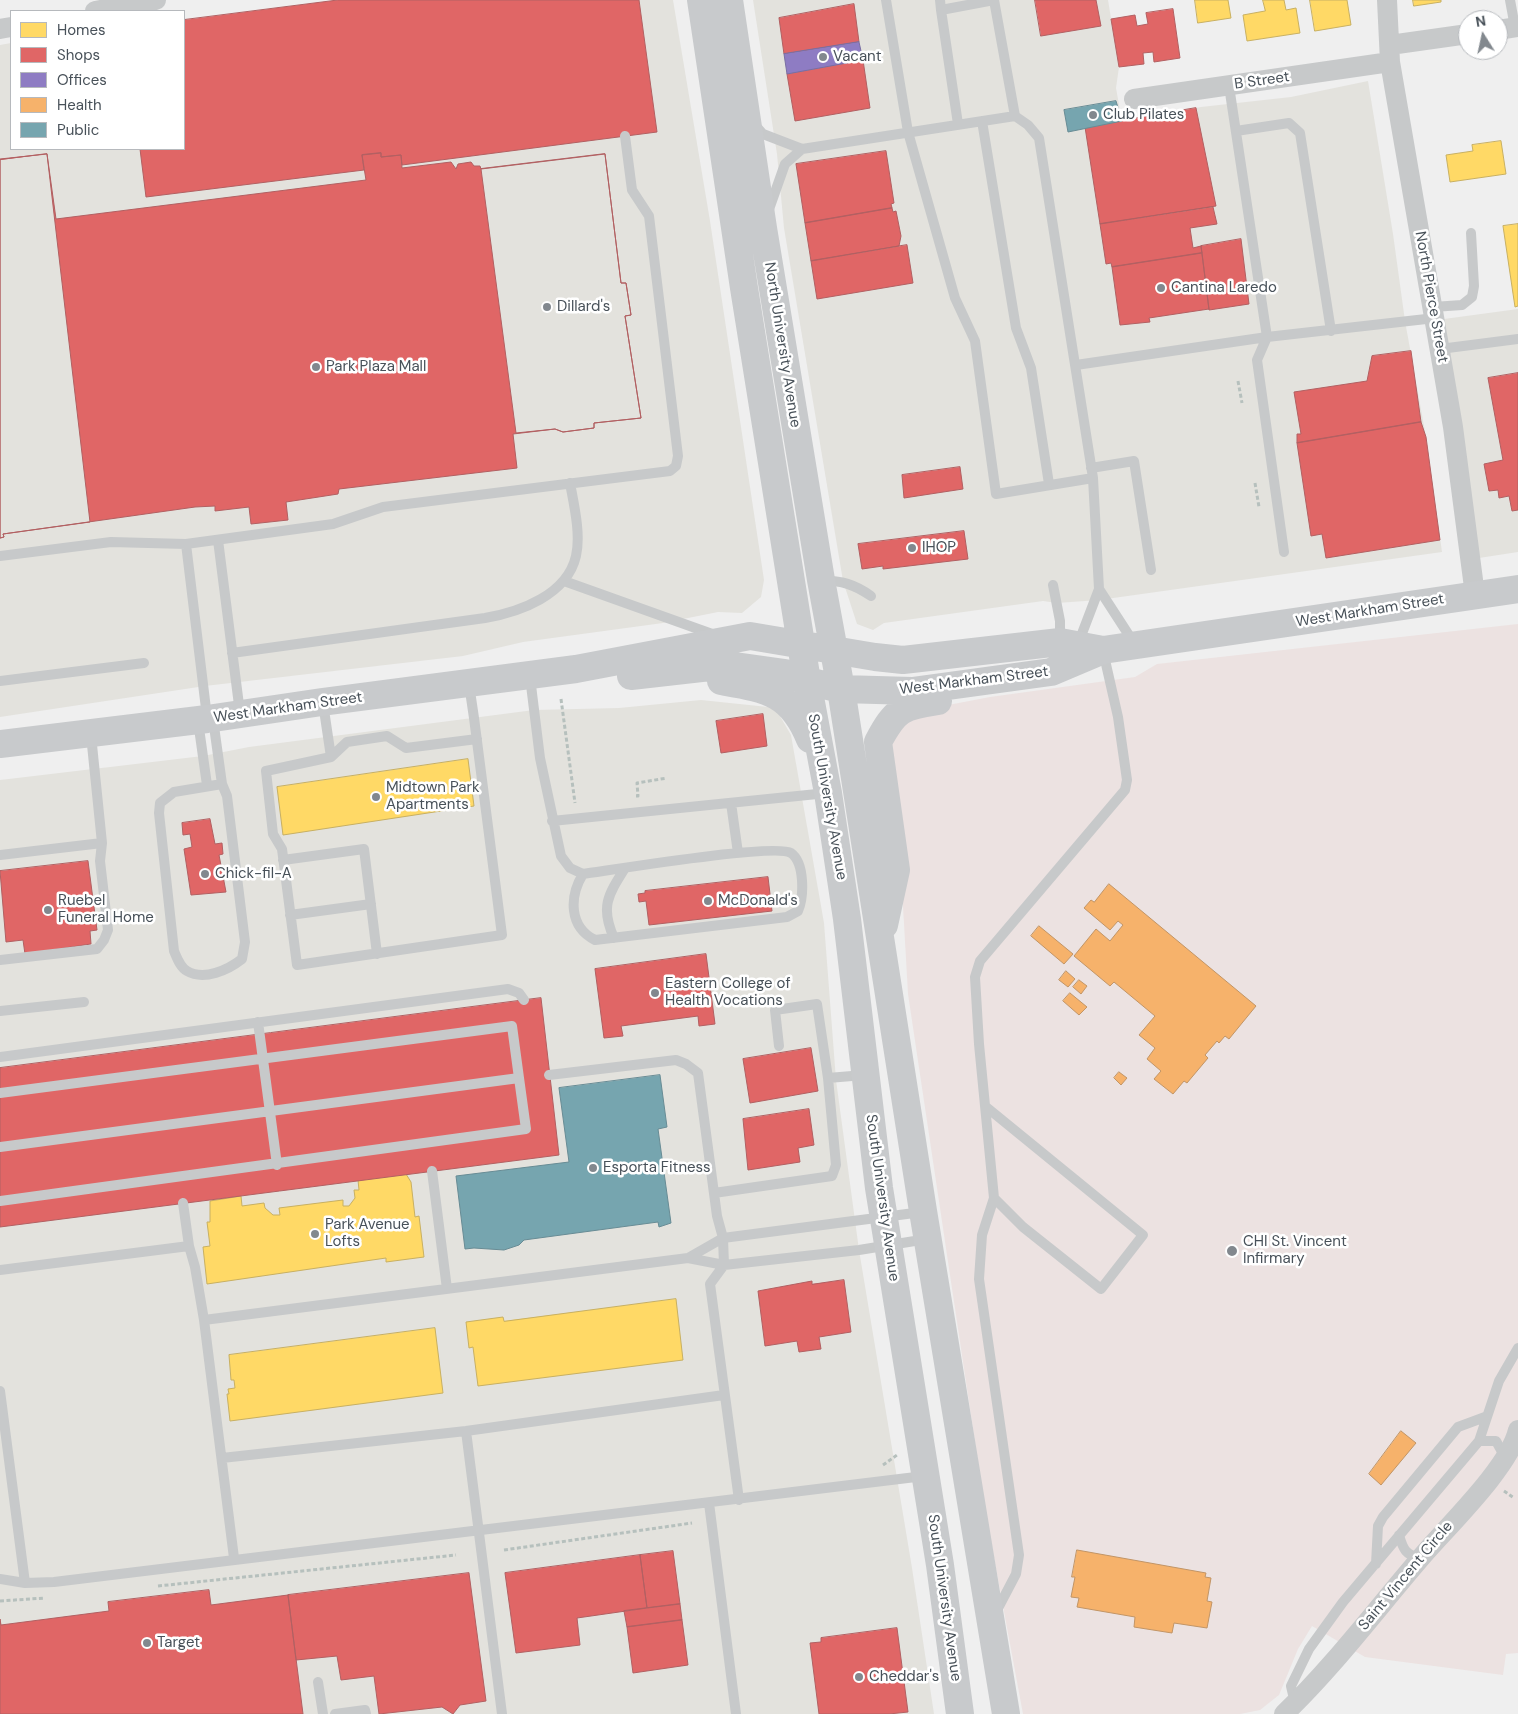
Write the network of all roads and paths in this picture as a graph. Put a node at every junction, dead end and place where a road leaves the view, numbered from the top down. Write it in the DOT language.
graph roads {
  1 [pos="156,0"];
  2 [pos="701,0"];
  3 [pos="729,0"];
  4 [pos="886,0"];
  5 [pos="1387,0"];
  6 [pos="1510,0"];
  7 [pos="135,2"];
  8 [pos="940,5"];
  9 [pos="99,10"];
  10 [pos="1510,28"];
  11 [pos="1458,36"];
  12 [pos="1390,53"];
  13 [pos="1229,86"];
  14 [pos="1134,98"];
  15 [pos="745,112"];
  16 [pos="1015,116"];
  17 [pos="982,121"];
  18 [pos="958,124"];
  19 [pos="1236,131"];
  20 [pos="908,132"];
  21 [pos="625,136"];
  22 [pos="802,149"];
  23 [pos="763,228"];
  24 [pos="1471,233"];
  25 [pos="1434,313"];
  26 [pos="1332,331"];
  27 [pos="1267,337"];
  28 [pos="1518,339"];
  29 [pos="1440,349"];
  30 [pos="1076,365"];
  31 [pos="1238,381"];
  32 [pos="1242,404"];
  33 [pos="1092,473"];
  34 [pos="570,483"];
  35 [pos="1255,483"];
  36 [pos="1049,484"];
  37 [pos="1260,508"];
  38 [pos="218,540"];
  39 [pos="186,544"];
  40 [pos="1284,552"];
  41 [pos="0,556"];
  42 [pos="1151,570"];
  43 [pos="821,580"];
  44 [pos="564,581"];
  45 [pos="1053,585"];
  46 [pos="1099,589"];
  47 [pos="1518,589"];
  48 [pos="1475,595"];
  49 [pos="871,596"];
  50 [pos="728,640"];
  51 [pos="801,645"];
  52 [pos="1080,646"];
  53 [pos="1136,646"];
  54 [pos="834,651"];
  55 [pos="232,653"];
  56 [pos="144,663"];
  57 [pos="576,669"];
  58 [pos="670,672"];
  59 [pos="1051,672"];
  60 [pos="530,675"];
  61 [pos="0,681"];
  62 [pos="807,681"];
  63 [pos="469,683"];
  64 [pos="841,689"];
  65 [pos="560,699"];
  66 [pos="322,702"];
  67 [pos="240,714"];
  68 [pos="206,719"];
  69 [pos="90,734"];
  70 [pos="477,739"];
  71 [pos="0,744"];
  72 [pos="331,757"];
  73 [pos="667,778"];
  74 [pos="222,784"];
  75 [pos="826,784"];
  76 [pos="207,785"];
  77 [pos="629,797"];
  78 [pos="575,803"];
  79 [pos="731,803"];
  80 [pos="552,821"];
  81 [pos="102,844"];
  82 [pos="738,853"];
  83 [pos="0,855"];
  84 [pos="283,860"];
  85 [pos="625,868"];
  86 [pos="582,874"];
  87 [pos="371,904"];
  88 [pos="290,915"];
  89 [pos="614,938"];
  90 [pos="881,938"];
  91 [pos="377,954"];
  92 [pos="0,960"];
  93 [pos="524,1000"];
  94 [pos="84,1002"];
  95 [pos="0,1011"];
  96 [pos="258,1022"];
  97 [pos="779,1046"];
  98 [pos="0,1056"];
  99 [pos="263,1058"];
  100 [pos="549,1075"];
  101 [pos="865,1075"];
  102 [pos="519,1078"];
  103 [pos="828,1078"];
  104 [pos="0,1093"];
  105 [pos="985,1106"];
  106 [pos="269,1112"];
  107 [pos="0,1147"];
  108 [pos="277,1165"];
  109 [pos="432,1171"];
  110 [pos="714,1192"];
  111 [pos="994,1198"];
  112 [pos="0,1201"];
  113 [pos="183,1203"];
  114 [pos="924,1212"];
  115 [pos="883,1216"];
  116 [pos="723,1238"];
  117 [pos="928,1239"];
  118 [pos="888,1245"];
  119 [pos="189,1246"];
  120 [pos="688,1258"];
  121 [pos="724,1265"];
  122 [pos="0,1270"];
  123 [pos="447,1289"];
  124 [pos="204,1320"];
  125 [pos="1518,1348"];
  126 [pos="0,1391"];
  127 [pos="724,1395"];
  128 [pos="1485,1417"];
  129 [pos="1518,1430"];
  130 [pos="466,1431"];
  131 [pos="1479,1441"];
  132 [pos="1505,1457"];
  133 [pos="222,1458"];
  134 [pos="925,1476"];
  135 [pos="1506,1493"];
  136 [pos="1514,1498"];
  137 [pos="739,1500"];
  138 [pos="709,1503"];
  139 [pos="692,1522"];
  140 [pos="478,1529"];
  141 [pos="1399,1535"];
  142 [pos="504,1550"];
  143 [pos="456,1555"];
  144 [pos="234,1558"];
  145 [pos="1421,1558"];
  146 [pos="1376,1564"];
  147 [pos="0,1579"];
  148 [pos="26,1583"];
  149 [pos="150,1587"];
  150 [pos="47,1598"];
  151 [pos="0,1601"];
  152 [pos="990,1621"];
  153 [pos="318,1682"];
  154 [pos="1289,1709"];
  155 [pos="323,1714"];
  156 [pos="336,1714"];
  157 [pos="366,1714"];
  158 [pos="502,1714"];
  159 [pos="736,1714"];
  160 [pos="960,1714"];
  161 [pos="1006,1714"];
  1 -- 7 [label="street"];
  2 -- 51 [label="main road, North University Avenue"];
  3 -- 15 [label="main road, North University Avenue"];
  4 -- 20 [label="lane"];
  5 -- 12 [label="street, North Pierce Street"];
  6 -- 10 [label="lane"];
  7 -- 9 [label="street"];
  8 -- 16 [label="lane"];
  8 -- 18 [label="lane"];
  11 -- 12 [label="street, B Street"];
  12 -- 13 [label="street, B Street"];
  12 -- 25 [label="street, North Pierce Street"];
  13 -- 14 [label="street, B Street"];
  13 -- 19 [label="lane"];
  15 -- 22 [label="lane"];
  15 -- 23 [label="main road, North University Avenue"];
  16 -- 17 [label="lane"];
  16 -- 30 [label="lane"];
  17 -- 18 [label="lane"];
  17 -- 36 [label="lane"];
  18 -- 20 [label="lane"];
  19 -- 26 [label="lane"];
  19 -- 27 [label="lane"];
  20 -- 22 [label="lane"];
  20 -- 36 [label="lane"];
  21 -- 34 [label="lane"];
  22 -- 23 [label="lane"];
  23 -- 43 [label="main road, North University Avenue"];
  24 -- 25 [label="lane"];
  25 -- 26 [label="lane"];
  25 -- 29 [label="street, North Pierce Street"];
  26 -- 27 [label="lane"];
  27 -- 30 [label="lane"];
  27 -- 40 [label="lane"];
  28 -- 29 [label="lane"];
  29 -- 48 [label="street, North Pierce Street"];
  30 -- 33 [label="lane"];
  31 -- 32 [label="path"];
  33 -- 36 [label="lane"];
  33 -- 42 [label="lane"];
  33 -- 46 [label="lane"];
  34 -- 38 [label="lane"];
  34 -- 44 [label="lane"];
  35 -- 37 [label="path"];
  38 -- 39 [label="lane"];
  38 -- 55 [label="lane"];
  39 -- 41 [label="lane"];
  39 -- 68 [label="lane"];
  43 -- 49 [label="lane"];
  43 -- 54 [label="main road, North University Avenue"];
  44 -- 50 [label="lane"];
  44 -- 55 [label="lane"];
  45 -- 52 [label="lane"];
  46 -- 52 [label="lane"];
  46 -- 53 [label="lane"];
  47 -- 48 [label="main road, West Markham Street"];
  48 -- 53 [label="main road, West Markham Street"];
  50 -- 51 [label="main road, West Markham Street"];
  50 -- 57 [label="main road, West Markham Street"];
  51 -- 54 [label="main road, West Markham Street"];
  51 -- 62 [label="main road, North University Avenue"];
  52 -- 53 [label="main road, West Markham Street"];
  52 -- 54 [label="main road, West Markham Street"];
  52 -- 59 [label="main road, West Markham Street"];
  52 -- 105 [label="lane"];
  54 -- 64 [label="main road, North University Avenue"];
  55 -- 67 [label="lane"];
  56 -- 61 [label="lane"];
  57 -- 58 [label="main road, West Markham Street"];
  57 -- 60 [label="main road, West Markham Street"];
  58 -- 62 [label="main road, West Markham Street"];
  58 -- 75 [label="main road"];
  59 -- 64 [label="main road, West Markham Street"];
  59 -- 90 [label="main road"];
  60 -- 63 [label="main road, West Markham Street"];
  60 -- 80 [label="lane"];
  62 -- 64 [label="main road, West Markham Street"];
  62 -- 75 [label="main road, South University Avenue"];
  63 -- 66 [label="main road, West Markham Street"];
  63 -- 70 [label="lane"];
  64 -- 90 [label="main road, South University Avenue"];
  65 -- 78 [label="path"];
  66 -- 67 [label="main road, West Markham Street"];
  66 -- 72 [label="lane"];
  67 -- 68 [label="main road, West Markham Street"];
  68 -- 69 [label="main road, West Markham Street"];
  68 -- 74 [label="lane"];
  68 -- 76 [label="lane"];
  69 -- 71 [label="main road, West Markham Street"];
  69 -- 81 [label="lane"];
  70 -- 72 [label="lane"];
  70 -- 91 [label="lane"];
  72 -- 84 [label="lane"];
  73 -- 77 [label="path"];
  74 -- 76 [label="lane"];
  74 -- 76 [label="lane"];
  75 -- 79 [label="lane"];
  75 -- 101 [label="main road, South University Avenue"];
  79 -- 80 [label="lane"];
  79 -- 82 [label="lane"];
  80 -- 86 [label="lane"];
  81 -- 83 [label="lane"];
  81 -- 92 [label="lane"];
  82 -- 85 [label="lane"];
  82 -- 89 [label="lane"];
  84 -- 87 [label="lane"];
  84 -- 88 [label="lane"];
  85 -- 86 [label="lane"];
  85 -- 89 [label="lane"];
  86 -- 89 [label="lane"];
  87 -- 88 [label="lane"];
  87 -- 91 [label="lane"];
  88 -- 91 [label="lane"];
  90 -- 114 [label="main road, South University Avenue"];
  93 -- 96 [label="lane"];
  94 -- 95 [label="lane"];
  96 -- 98 [label="lane"];
  96 -- 99 [label="lane"];
  97 -- 103 [label="lane"];
  99 -- 102 [label="lane"];
  99 -- 104 [label="lane"];
  99 -- 106 [label="lane"];
  100 -- 110 [label="lane"];
  101 -- 103 [label="lane"];
  101 -- 115 [label="main road, South University Avenue"];
  102 -- 106 [label="lane"];
  102 -- 108 [label="lane"];
  103 -- 110 [label="lane"];
  105 -- 111 [label="lane"];
  105 -- 111 [label="lane"];
  106 -- 107 [label="lane"];
  106 -- 108 [label="lane"];
  108 -- 112 [label="lane"];
  109 -- 123 [label="lane"];
  110 -- 116 [label="lane"];
  111 -- 152 [label="lane"];
  113 -- 119 [label="lane"];
  114 -- 115 [label="lane"];
  114 -- 117 [label="main road, South University Avenue"];
  115 -- 116 [label="lane"];
  115 -- 118 [label="main road, South University Avenue"];
  116 -- 120 [label="lane"];
  116 -- 121 [label="lane"];
  117 -- 118 [label="lane"];
  117 -- 152 [label="main road, South University Avenue"];
  118 -- 121 [label="lane"];
  118 -- 134 [label="main road, South University Avenue"];
  119 -- 122 [label="lane"];
  119 -- 124 [label="lane"];
  120 -- 121 [label="lane"];
  120 -- 123 [label="lane"];
  121 -- 127 [label="lane"];
  123 -- 124 [label="lane"];
  124 -- 133 [label="lane"];
  125 -- 128 [label="lane"];
  126 -- 148 [label="lane"];
  127 -- 130 [label="lane"];
  127 -- 137 [label="lane"];
  128 -- 131 [label="lane"];
  128 -- 146 [label="lane"];
  129 -- 132 [label="street, Saint Vincent Circle"];
  130 -- 133 [label="lane"];
  130 -- 140 [label="lane"];
  131 -- 132 [label="lane"];
  131 -- 141 [label="lane"];
  132 -- 145 [label="street, Saint Vincent Circle"];
  133 -- 144 [label="lane"];
  134 -- 137 [label="lane"];
  134 -- 160 [label="main road, South University Avenue"];
  135 -- 136 [label="path"];
  137 -- 138 [label="lane"];
  138 -- 140 [label="lane"];
  138 -- 159 [label="lane"];
  139 -- 142 [label="path"];
  140 -- 144 [label="lane"];
  140 -- 158 [label="lane"];
  141 -- 145 [label="lane"];
  141 -- 146 [label="lane"];
  143 -- 149 [label="path"];
  144 -- 148 [label="lane"];
  145 -- 154 [label="street, Saint Vincent Circle"];
  146 -- 154 [label="lane"];
  147 -- 148 [label="lane"];
  150 -- 151 [label="path"];
  152 -- 161 [label="main road, South University Avenue"];
  153 -- 155 [label="lane"];
  156 -- 157 [label="lane"];
}
